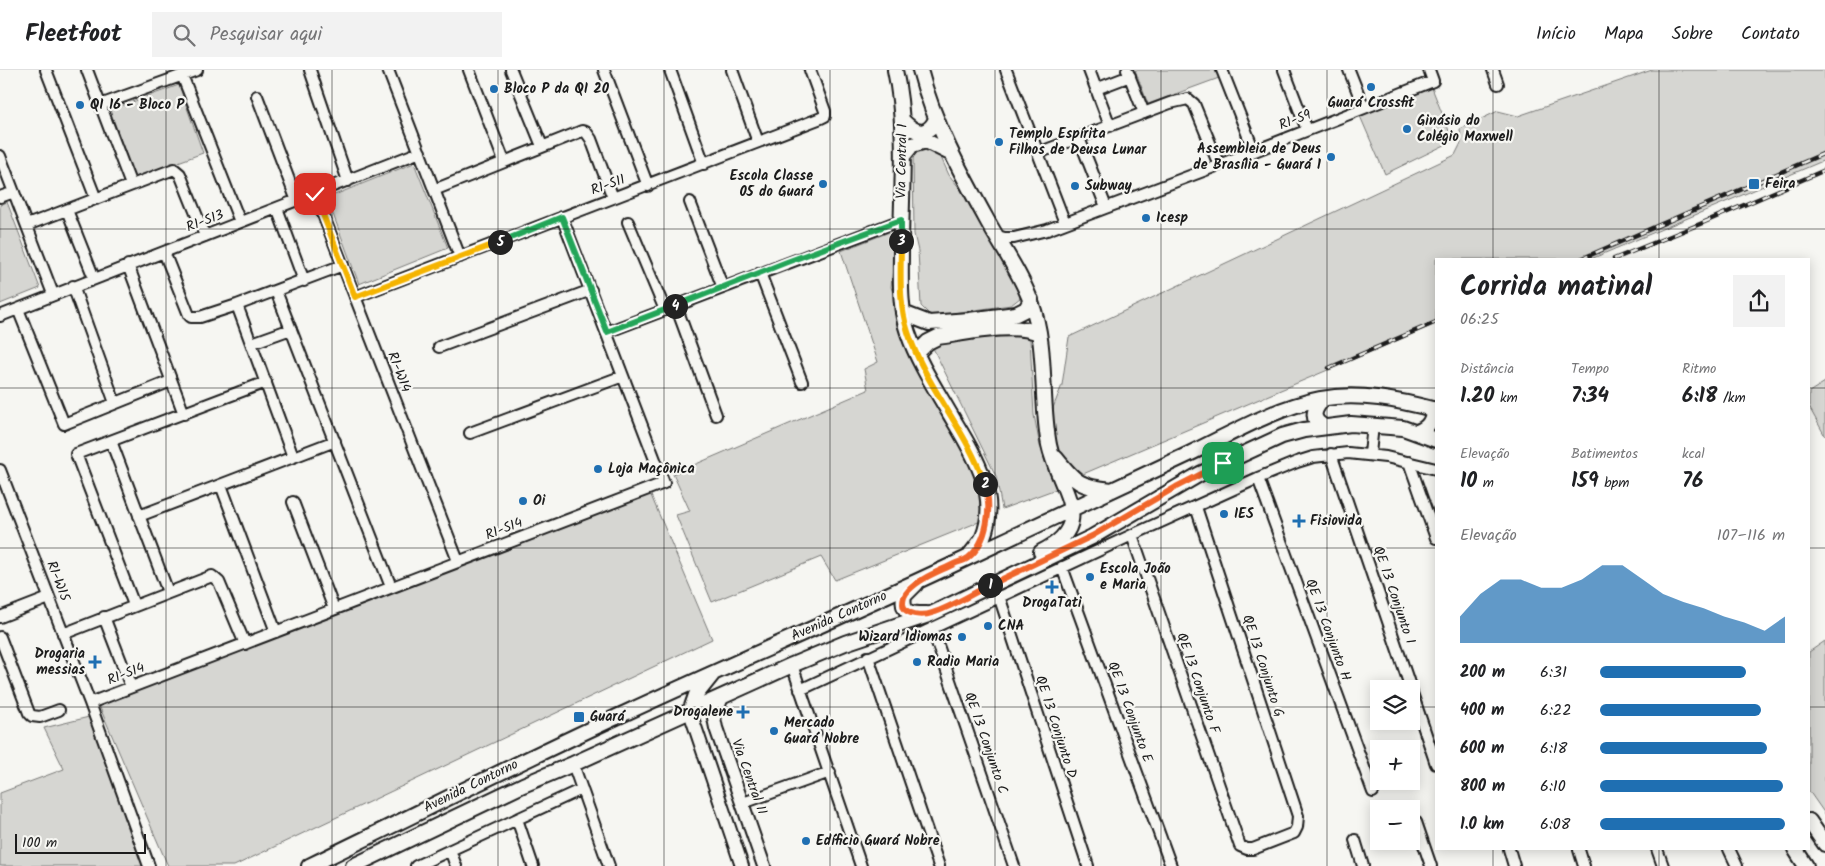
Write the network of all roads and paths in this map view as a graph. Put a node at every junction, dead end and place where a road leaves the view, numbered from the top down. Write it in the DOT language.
graph roads {
  1 [pos="46,70"];
  2 [pos="87,70"];
  3 [pos="197,70"];
  4 [pos="310,70"];
  5 [pos="388,70"];
  6 [pos="468,70"];
  7 [pos="511,70"];
  8 [pos="604,70"];
  9 [pos="670,70"];
  10 [pos="732,70"];
  11 [pos="810,70"];
  12 [pos="895,70"];
  13 [pos="920,70"];
  14 [pos="1006,70"];
  15 [pos="1089,70"];
  16 [pos="1222,70"];
  17 [pos="1284,70"];
  18 [pos="1349,70"];
  19 [pos="1429,70"];
  20 [pos="1493,70"];
  21 [pos="1129,73"];
  22 [pos="182,75"];
  23 [pos="1498,84"];
  24 [pos="1096,89"];
  25 [pos="257,96"];
  26 [pos="100,104"];
  27 [pos="1364,108"];
  28 [pos="1144,113"];
  29 [pos="936,119"];
  30 [pos="903,121"];
  31 [pos="1110,126"];
  32 [pos="1307,130"];
  33 [pos="1079,138"];
  34 [pos="758,142"];
  35 [pos="542,146"];
  36 [pos="1254,151"];
  37 [pos="420,152"];
  38 [pos="1038,153"];
  39 [pos="952,154"];
  40 [pos="0,156"];
  41 [pos="903,156"];
  42 [pos="504,161"];
  43 [pos="704,164"];
  44 [pos="1219,165"];
  45 [pos="348,181"];
  46 [pos="131,185"];
  47 [pos="648,186"];
  48 [pos="434,190"];
  49 [pos="14,192"];
  50 [pos="315,194"];
  51 [pos="0,197"];
  52 [pos="96,198"];
  53 [pos="613,198"];
  54 [pos="297,201"];
  55 [pos="690,202"];
  56 [pos="1106,207"];
  57 [pos="277,208"];
  58 [pos="67,210"];
  59 [pos="562,217"];
  60 [pos="901,220"];
  61 [pos="240,222"];
  62 [pos="628,222"];
  63 [pos="1064,223"];
  64 [pos="27,225"];
  65 [pos="205,236"];
  66 [pos="997,236"];
  67 [pos="1025,236"];
  68 [pos="164,252"];
  69 [pos="460,257"];
  70 [pos="1010,257"];
  71 [pos="128,265"];
  72 [pos="343,265"];
  73 [pos="760,273"];
  74 [pos="94,278"];
  75 [pos="304,281"];
  76 [pos="73,286"];
  77 [pos="723,288"];
  78 [pos="591,290"];
  79 [pos="276,291"];
  80 [pos="53,294"];
  81 [pos="355,297"];
  82 [pos="1031,300"];
  83 [pos="237,305"];
  84 [pos="676,306"];
  85 [pos="18,309"];
  86 [pos="665,310"];
  87 [pos="903,313"];
  88 [pos="0,316"];
  89 [pos="291,329"];
  90 [pos="607,332"];
  91 [pos="1039,333"];
  92 [pos="252,344"];
  93 [pos="439,347"];
  94 [pos="917,353"];
  95 [pos="623,376"];
  96 [pos="171,381"];
  97 [pos="266,382"];
  98 [pos="802,382"];
  99 [pos="1323,398"];
  100 [pos="115,403"];
  101 [pos="1435,409"];
  102 [pos="184,414"];
  103 [pos="716,415"];
  104 [pos="1373,425"];
  105 [pos="1323,426"];
  106 [pos="1417,432"];
  107 [pos="470,433"];
  108 [pos="1435,440"];
  109 [pos="111,441"];
  110 [pos="335,441"];
  111 [pos="1050,452"];
  112 [pos="1332,454"];
  113 [pos="1370,454"];
  114 [pos="293,457"];
  115 [pos="1409,462"];
  116 [pos="1435,469"];
  117 [pos="0,470"];
  118 [pos="1258,478"];
  119 [pos="221,485"];
  120 [pos="1113,490"];
  121 [pos="293,502"];
  122 [pos="1196,507"];
  123 [pos="1072,509"];
  124 [pos="139,516"];
  125 [pos="1132,535"];
  126 [pos="1435,535"];
  127 [pos="968,558"];
  128 [pos="458,561"];
  129 [pos="1062,567"];
  130 [pos="922,579"];
  131 [pos="988,586"];
  132 [pos="391,587"];
  133 [pos="168,592"];
  134 [pos="999,596"];
  135 [pos="49,598"];
  136 [pos="134,605"];
  137 [pos="334,609"];
  138 [pos="0,617"];
  139 [pos="104,617"];
  140 [pos="931,621"];
  141 [pos="276,632"];
  142 [pos="63,634"];
  143 [pos="0,637"];
  144 [pos="245,644"];
  145 [pos="868,657"];
  146 [pos="792,665"];
  147 [pos="714,672"];
  148 [pos="1408,680"];
  149 [pos="131,687"];
  150 [pos="800,690"];
  151 [pos="722,697"];
  152 [pos="90,703"];
  153 [pos="59,710"];
  154 [pos="690,712"];
  155 [pos="1420,716"];
  156 [pos="1435,761"];
  157 [pos="574,764"];
  158 [pos="511,766"];
  159 [pos="830,772"];
  160 [pos="734,777"];
  161 [pos="487,778"];
  162 [pos="714,783"];
  163 [pos="523,785"];
  164 [pos="582,789"];
  165 [pos="1373,792"];
  166 [pos="494,799"];
  167 [pos="743,803"];
  168 [pos="517,819"];
  169 [pos="405,820"];
  170 [pos="1810,822"];
  171 [pos="1420,833"];
  172 [pos="415,836"];
  173 [pos="1355,840"];
  174 [pos="1238,841"];
  175 [pos="1825,844"];
  176 [pos="450,850"];
  177 [pos="1508,850"];
  178 [pos="1579,850"];
  179 [pos="1657,850"];
  180 [pos="1729,850"];
  181 [pos="1796,850"];
  182 [pos="149,866"];
  183 [pos="309,866"];
  184 [pos="353,866"];
  185 [pos="416,866"];
  186 [pos="456,866"];
  187 [pos="532,866"];
  188 [pos="609,866"];
  189 [pos="742,866"];
  190 [pos="764,866"];
  191 [pos="861,866"];
  192 [pos="939,866"];
  193 [pos="1014,866"];
  194 [pos="1088,866"];
  195 [pos="1171,866"];
  196 [pos="1363,866"];
  197 [pos="1432,866"];
  198 [pos="1514,866"];
  199 [pos="1584,866"];
  200 [pos="1663,866"];
  201 [pos="1737,866"];
  202 [pos="1806,866"];
  1 -- 52 [label="street"];
  2 -- 26 [label="street"];
  3 -- 22 [label="street"];
  4 -- 45 [label="street"];
  5 -- 37 [label="street"];
  6 -- 42 [label="street"];
  7 -- 35 [label="street"];
  8 -- 47 [label="street"];
  9 -- 43 [label="street"];
  10 -- 34 [label="street"];
  11 -- 34 [label="street, R1-S11"];
  12 -- 30 [label="main road, Via Central 1"];
  13 -- 29 [label="main road"];
  14 -- 38 [label="street"];
  15 -- 24 [label="street"];
  16 -- 36 [label="street"];
  17 -- 32 [label="street"];
  18 -- 27 [label="street"];
  19 -- 27 [label="street, R1-S9"];
  20 -- 23 [label="street"];
  21 -- 24 [label="street"];
  21 -- 28 [label="street"];
  22 -- 26 [label="street"];
  22 -- 61 [label="street"];
  24 -- 31 [label="street"];
  25 -- 54 [label="street"];
  26 -- 46 [label="street"];
  27 -- 32 [label="street, R1-S9"];
  28 -- 31 [label="street"];
  28 -- 44 [label="street"];
  29 -- 30 [label="main road"];
  29 -- 39 [label="main road"];
  30 -- 41 [label="main road, Via Central 1"];
  31 -- 33 [label="street"];
  32 -- 36 [label="street, R1-S9"];
  33 -- 38 [label="street"];
  33 -- 56 [label="street"];
  34 -- 43 [label="street, R1-S11"];
  35 -- 42 [label="street"];
  35 -- 53 [label="street"];
  36 -- 44 [label="street, R1-S9"];
  37 -- 45 [label="street, R1-S13"];
  37 -- 48 [label="street"];
  38 -- 63 [label="street"];
  39 -- 41 [label="main road"];
  39 -- 66 [label="main road"];
  40 -- 49 [label="street"];
  41 -- 60 [label="main road, Via Central 1"];
  42 -- 48 [label="street"];
  43 -- 47 [label="street, R1-S11"];
  44 -- 56 [label="street, R1-S9"];
  45 -- 50 [label="street, R1-S13"];
  46 -- 52 [label="street"];
  46 -- 65 [label="street"];
  47 -- 53 [label="street, R1-S11"];
  48 -- 69 [label="street"];
  49 -- 51 [label="street"];
  49 -- 64 [label="street"];
  50 -- 54 [label="street, R1-S13"];
  50 -- 72 [label="street, R1-W14"];
  52 -- 58 [label="street"];
  53 -- 59 [label="street, R1-S11"];
  54 -- 57 [label="street, R1-S13"];
  55 -- 77 [label="street"];
  56 -- 63 [label="street, R1-S9"];
  57 -- 61 [label="street, R1-S13"];
  57 -- 75 [label="street"];
  58 -- 64 [label="street"];
  58 -- 74 [label="street"];
  59 -- 69 [label="street, R1-S11"];
  59 -- 78 [label="street, R1-S14"];
  60 -- 73 [label="street"];
  60 -- 87 [label="main road, Via Central 1"];
  61 -- 65 [label="street, R1-S13"];
  62 -- 86 [label="street"];
  63 -- 67 [label="street, R1-S9"];
  64 -- 80 [label="street"];
  65 -- 68 [label="street, R1-S13"];
  66 -- 67 [label="street, R1-S9"];
  66 -- 70 [label="main road"];
  67 -- 70 [label="street"];
  68 -- 71 [label="street, R1-S13"];
  68 -- 83 [label="street"];
  69 -- 81 [label="street, R1-S11"];
  70 -- 82 [label="main road"];
  71 -- 74 [label="street, R1-S13"];
  71 -- 96 [label="street"];
  72 -- 75 [label="street"];
  72 -- 81 [label="street, R1-W14"];
  73 -- 77 [label="street"];
  73 -- 98 [label="street"];
  74 -- 76 [label="street, R1-S13"];
  75 -- 79 [label="street"];
  76 -- 80 [label="street, R1-S13"];
  76 -- 100 [label="street"];
  77 -- 84 [label="street"];
  78 -- 90 [label="street, R1-S14"];
  78 -- 93 [label="street"];
  79 -- 83 [label="street"];
  79 -- 89 [label="street"];
  80 -- 85 [label="street, R1-S13"];
  81 -- 128 [label="street, R1-W14"];
  82 -- 87 [label="main road"];
  82 -- 91 [label="main road"];
  83 -- 92 [label="street"];
  84 -- 86 [label="street"];
  84 -- 103 [label="street"];
  85 -- 88 [label="street, R1-S13"];
  85 -- 100 [label="street"];
  86 -- 90 [label="street"];
  87 -- 94 [label="main road, Via Central 1"];
  89 -- 92 [label="street"];
  89 -- 110 [label="street"];
  90 -- 95 [label="street, R1-S14"];
  91 -- 94 [label="main road"];
  91 -- 111 [label="main road"];
  92 -- 97 [label="street"];
  94 -- 127 [label="main road, Via Central 1"];
  95 -- 107 [label="street"];
  95 -- 128 [label="street, R1-S14"];
  96 -- 100 [label="street"];
  96 -- 102 [label="street"];
  97 -- 102 [label="street"];
  97 -- 114 [label="street"];
  99 -- 101 [label="main road, Avenida Contorno"];
  99 -- 105 [label="main road"];
  99 -- 120 [label="main road, Avenida Contorno"];
  101 -- 106 [label="main road"];
  102 -- 109 [label="street"];
  104 -- 105 [label="main road, Avenida Contorno"];
  104 -- 106 [label="main road, Avenida Contorno"];
  104 -- 113 [label="street"];
  105 -- 131 [label="main road, Avenida Contorno"];
  106 -- 108 [label="main road, Avenida Contorno"];
  109 -- 124 [label="street"];
  109 -- 136 [label="street"];
  110 -- 114 [label="street"];
  110 -- 132 [label="street"];
  111 -- 120 [label="main road"];
  111 -- 123 [label="main road"];
  112 -- 113 [label="street"];
  112 -- 118 [label="street"];
  112 -- 148 [label="street, QE 13 Conjunto I"];
  113 -- 115 [label="street"];
  114 -- 119 [label="street"];
  115 -- 116 [label="street"];
  115 -- 126 [label="street"];
  117 -- 135 [label="street, R1-W15"];
  118 -- 122 [label="street"];
  118 -- 165 [label="street, QE 13 Conjunto H"];
  119 -- 124 [label="street"];
  119 -- 141 [label="street"];
  120 -- 123 [label="main road, Avenida Contorno"];
  121 -- 137 [label="street"];
  122 -- 125 [label="street"];
  122 -- 174 [label="street, QE 13 Conjunto G"];
  123 -- 127 [label="main road, Avenida Contorno"];
  123 -- 131 [label="main road"];
  124 -- 133 [label="street"];
  125 -- 129 [label="street"];
  125 -- 174 [label="street, QE 13 Conjunto F"];
  127 -- 130 [label="main road, Avenida Contorno"];
  128 -- 132 [label="street, R1-S14"];
  129 -- 134 [label="street"];
  129 -- 195 [label="street, QE 13 Conjunto E"];
  130 -- 140 [label="main road"];
  130 -- 147 [label="main road, Avenida Contorno"];
  131 -- 140 [label="main road, Avenida Contorno"];
  132 -- 137 [label="street, R1-S14"];
  133 -- 136 [label="street"];
  133 -- 144 [label="street"];
  134 -- 140 [label="street"];
  134 -- 194 [label="street, QE 13 Conjunto D"];
  135 -- 138 [label="street"];
  135 -- 142 [label="street, R1-W15"];
  136 -- 139 [label="street"];
  137 -- 141 [label="street, R1-S14"];
  139 -- 142 [label="street"];
  139 -- 149 [label="street"];
  140 -- 145 [label="street"];
  140 -- 146 [label="main road, Avenida Contorno"];
  140 -- 193 [label="street, QE 13 Conjunto C"];
  141 -- 144 [label="street, R1-S14"];
  142 -- 152 [label="street, R1-W15"];
  143 -- 153 [label="street"];
  144 -- 149 [label="street, R1-S14"];
  145 -- 150 [label="street"];
  145 -- 192 [label="street"];
  146 -- 150 [label="street"];
  146 -- 151 [label="main road, Avenida Contorno"];
  147 -- 154 [label="main road"];
  147 -- 158 [label="main road, Avenida Contorno"];
  149 -- 152 [label="street, R1-S14"];
  150 -- 159 [label="street"];
  151 -- 154 [label="main road, Avenida Contorno"];
  151 -- 160 [label="street, Via Central II"];
  152 -- 182 [label="street, R1-W15"];
  154 -- 157 [label="main road, Avenida Contorno"];
  154 -- 162 [label="street"];
  155 -- 156 [label="street, QE 13 Conjunto I"];
  157 -- 163 [label="main road, Avenida Contorno"];
  157 -- 164 [label="street"];
  158 -- 161 [label="main road, Avenida Contorno"];
  158 -- 163 [label="main road"];
  159 -- 167 [label="street"];
  159 -- 191 [label="street"];
  160 -- 162 [label="street"];
  160 -- 167 [label="street, Via Central II"];
  161 -- 166 [label="main road"];
  161 -- 169 [label="main road, Avenida Contorno"];
  162 -- 189 [label="street"];
  163 -- 166 [label="main road, Avenida Contorno"];
  164 -- 168 [label="street"];
  164 -- 188 [label="street"];
  166 -- 172 [label="main road, Avenida Contorno"];
  167 -- 190 [label="street, Via Central II"];
  168 -- 176 [label="street"];
  168 -- 187 [label="street"];
  169 -- 172 [label="main road"];
  169 -- 183 [label="main road, Avenida Contorno"];
  170 -- 175 [label="main road"];
  171 -- 197 [label="street"];
  172 -- 184 [label="main road, Avenida Contorno"];
  173 -- 196 [label="street"];
  176 -- 185 [label="street"];
  176 -- 186 [label="street"];
  177 -- 198 [label="street"];
  178 -- 199 [label="street"];
  179 -- 200 [label="street"];
  180 -- 201 [label="street"];
  181 -- 202 [label="main road"];
}
